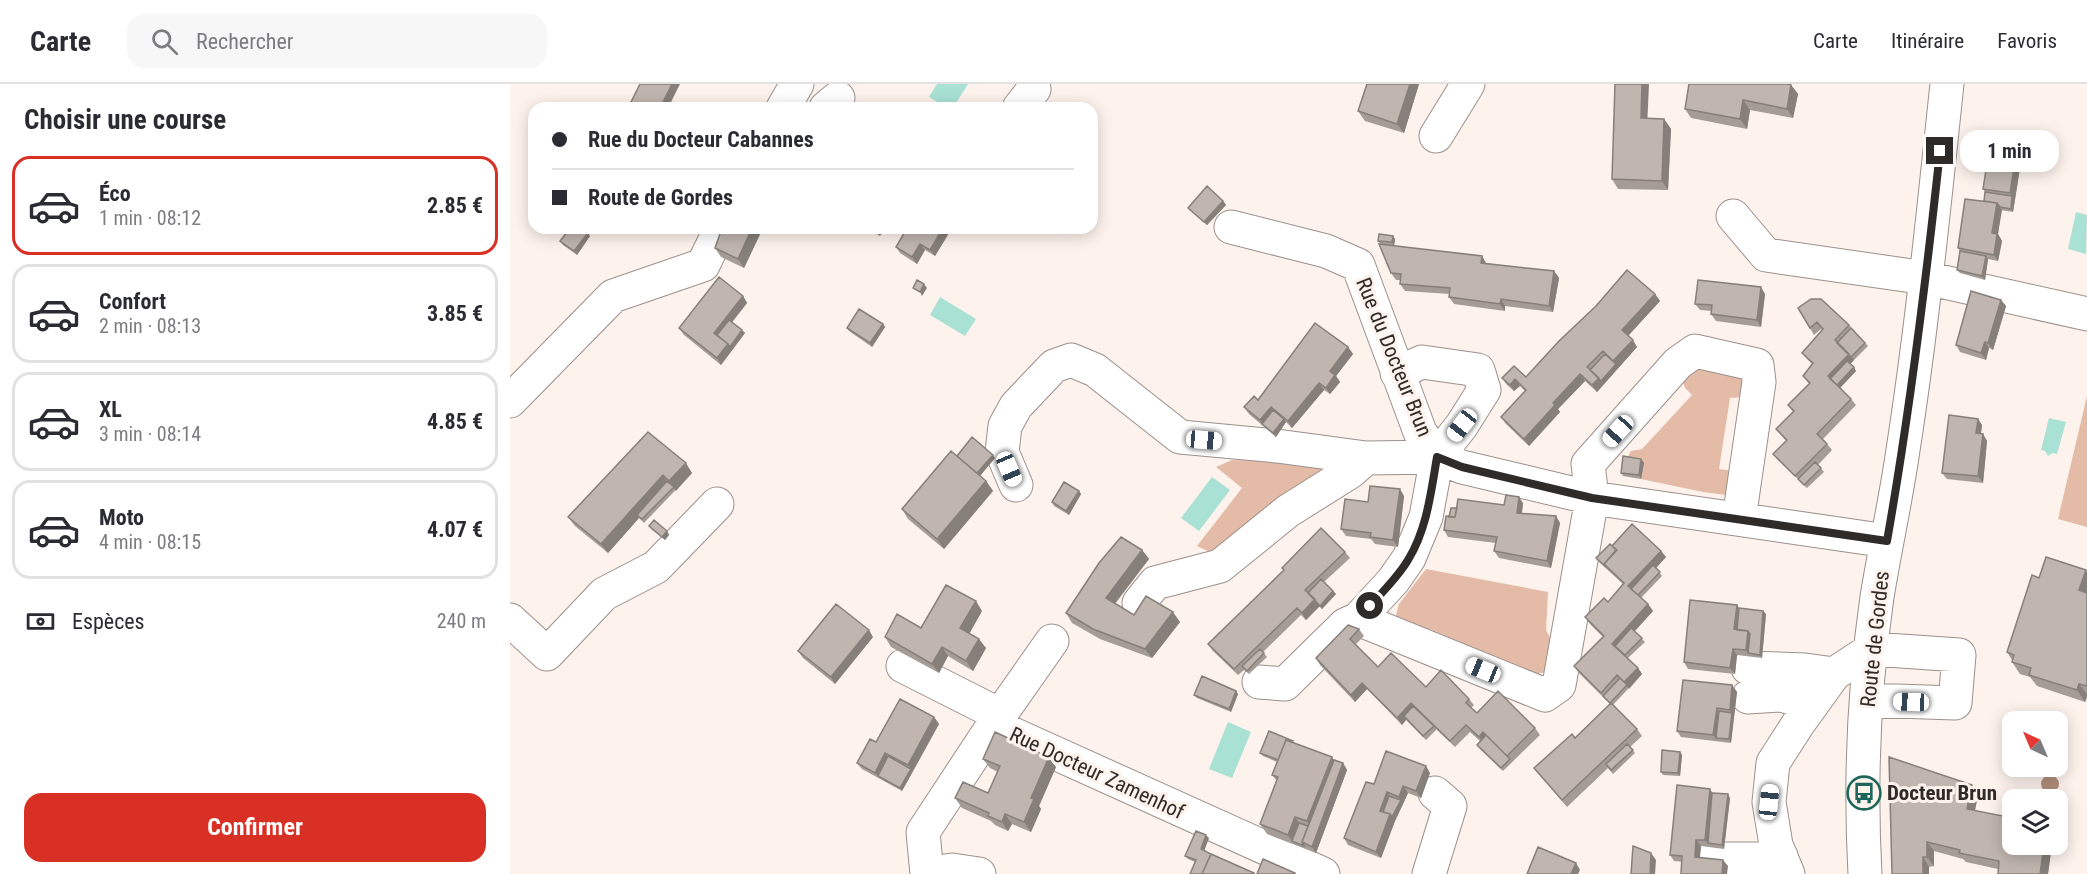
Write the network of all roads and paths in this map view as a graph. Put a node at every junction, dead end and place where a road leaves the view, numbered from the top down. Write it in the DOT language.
graph roads {
  1 [pos="797,84"];
  2 [pos="1033,84"];
  3 [pos="1468,84"];
  4 [pos="1947,84"];
  5 [pos="786,102"];
  6 [pos="1024,102"];
  7 [pos="1436,136"];
  8 [pos="1734,216"];
  9 [pos="1231,227"];
  10 [pos="718,234"];
  11 [pos="1926,278"];
  12 [pos="2087,314"];
  13 [pos="1397,373"];
  14 [pos="510,401"];
  15 [pos="1437,457"];
  16 [pos="1366,458"];
  17 [pos="1016,485"];
  18 [pos="1592,498"];
  19 [pos="717,504"];
  20 [pos="1738,519"];
  21 [pos="1887,541"];
  22 [pos="1139,603"];
  23 [pos="1358,619"];
  24 [pos="510,620"];
  25 [pos="1052,641"];
  26 [pos="1872,649"];
  27 [pos="903,666"];
  28 [pos="1834,674"];
  29 [pos="1259,681"];
  30 [pos="1867,700"];
  31 [pos="1812,704"];
  32 [pos="997,720"];
  33 [pos="1435,793"];
  34 [pos="1708,859"];
  35 [pos="1785,865"];
  36 [pos="927,874"];
  37 [pos="979,874"];
  38 [pos="1323,874"];
  39 [pos="1429,874"];
  40 [pos="1865,874"];
  1 -- 5 [label="street"];
  2 -- 6 [label="street"];
  3 -- 7 [label="street"];
  4 -- 11 [label="street, Route de Gordes"];
  8 -- 11 [label="street"];
  9 -- 13 [label="street, Rue du Docteur Brun"];
  10 -- 14 [label="street"];
  11 -- 12 [label="street"];
  11 -- 21 [label="street, Route de Gordes"];
  13 -- 15 [label="street, Rue du Docteur Brun"];
  13 -- 15 [label="street"];
  15 -- 16 [label="street"];
  15 -- 18 [label="street, Rue du Docteur Brun"];
  15 -- 23 [label="street"];
  16 -- 17 [label="street"];
  16 -- 22 [label="street"];
  18 -- 20 [label="street, Rue du Docteur Brun"];
  18 -- 20 [label="street"];
  18 -- 23 [label="street"];
  19 -- 24 [label="street"];
  20 -- 21 [label="street, Rue du Docteur Brun"];
  21 -- 26 [label="street, Route de Gordes"];
  23 -- 29 [label="street"];
  25 -- 32 [label="street"];
  26 -- 28 [label="street"];
  26 -- 30 [label="street, Route de Gordes"];
  26 -- 30 [label="street"];
  27 -- 32 [label="street"];
  28 -- 31 [label="street"];
  28 -- 31 [label="street"];
  30 -- 40 [label="street, Route de Gordes"];
  31 -- 35 [label="street"];
  32 -- 36 [label="street, Rue Docteur Zamenhof"];
  32 -- 38 [label="street, Rue Docteur Zamenhof"];
  33 -- 39 [label="street"];
  34 -- 35 [label="street"];
  36 -- 37 [label="street"];
}
